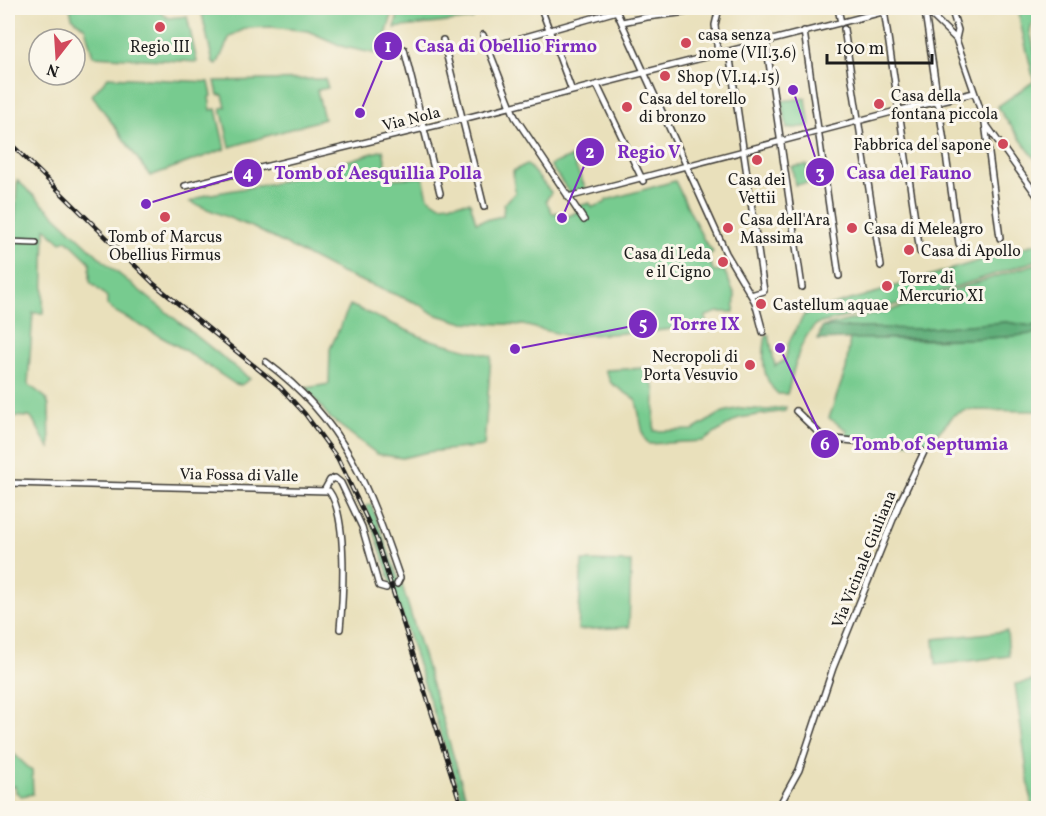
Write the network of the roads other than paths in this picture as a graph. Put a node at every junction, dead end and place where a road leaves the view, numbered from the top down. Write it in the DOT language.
graph roads {
  1 [pos="541,8"];
  2 [pos="719,8"];
  3 [pos="838,8"];
  4 [pos="898,8"];
  5 [pos="951,8"];
  6 [pos="616,9"];
  7 [pos="884,10"];
  8 [pos="925,10"];
  9 [pos="622,22"];
  10 [pos="843,26"];
  11 [pos="549,31"];
  12 [pos="804,31"];
  13 [pos="483,35"];
  14 [pos="956,39"];
  15 [pos="443,40"];
  16 [pos="766,42"];
  17 [pos="490,47"];
  18 [pos="404,49"];
  19 [pos="729,52"];
  20 [pos="718,54"];
  21 [pos="644,73"];
  22 [pos="597,85"];
  23 [pos="573,91"];
  24 [pos="974,93"];
  25 [pos="937,101"];
  26 [pos="511,107"];
  27 [pos="898,110"];
  28 [pos="462,119"];
  29 [pos="859,121"];
  30 [pos="985,123"];
  31 [pos="424,128"];
  32 [pos="819,132"];
  33 [pos="780,142"];
  34 [pos="742,151"];
  35 [pos="686,164"];
  36 [pos="642,179"];
  37 [pos="185,186"];
  38 [pos="440,193"];
  39 [pos="568,197"];
  40 [pos="1038,197"];
  41 [pos="483,207"];
  42 [pos="584,220"];
  43 [pos="1000,238"];
  44 [pos="8,242"];
  45 [pos="36,243"];
  46 [pos="959,244"];
  47 [pos="920,252"];
  48 [pos="881,266"];
  49 [pos="839,276"];
  50 [pos="801,287"];
  51 [pos="751,295"];
  52 [pos="763,332"];
  53 [pos="266,362"];
  54 [pos="796,411"];
  55 [pos="8,483"];
  56 [pos="325,489"];
  57 [pos="397,584"];
  58 [pos="386,588"];
  59 [pos="340,629"];
  60 [pos="778,808"];
  1 -- 11 [label="street"];
  2 -- 9 [label="street"];
  2 -- 20 [label="street"];
  3 -- 10 [label="street"];
  4 -- 7 [label="street, Via Nola"];
  5 -- 14 [label="street"];
  6 -- 9 [label="street"];
  6 -- 11 [label="street"];
  7 -- 10 [label="street, Via Nola"];
  7 -- 27 [label="street"];
  8 -- 14 [label="street"];
  8 -- 25 [label="street"];
  9 -- 21 [label="street"];
  10 -- 12 [label="street, Via Nola"];
  10 -- 29 [label="street"];
  11 -- 17 [label="street"];
  11 -- 23 [label="street"];
  12 -- 16 [label="street, Via Nola"];
  12 -- 32 [label="street"];
  13 -- 17 [label="street"];
  14 -- 24 [label="street"];
  15 -- 28 [label="street"];
  16 -- 19 [label="street, Via Nola"];
  16 -- 33 [label="street"];
  17 -- 26 [label="street"];
  18 -- 31 [label="street"];
  19 -- 20 [label="street, Via Nola"];
  19 -- 34 [label="street"];
  20 -- 21 [label="street, Via Nola"];
  21 -- 22 [label="street, Via Nola"];
  21 -- 35 [label="street"];
  22 -- 23 [label="street, Via Nola"];
  22 -- 36 [label="street"];
  23 -- 26 [label="street, Via Nola"];
  24 -- 25 [label="street"];
  24 -- 30 [label="street"];
  25 -- 27 [label="street"];
  25 -- 46 [label="street"];
  26 -- 28 [label="street, Via Nola"];
  26 -- 39 [label="street"];
  27 -- 29 [label="street"];
  27 -- 47 [label="street"];
  28 -- 31 [label="street, Via Nola"];
  28 -- 41 [label="street"];
  29 -- 32 [label="street"];
  29 -- 48 [label="street"];
  30 -- 40 [label="street"];
  30 -- 43 [label="street"];
  31 -- 37 [label="street, Via Nola"];
  31 -- 38 [label="street"];
  32 -- 33 [label="street"];
  32 -- 49 [label="street"];
  33 -- 34 [label="street"];
  33 -- 50 [label="street"];
  34 -- 35 [label="street"];
  34 -- 51 [label="street"];
  35 -- 36 [label="street"];
  35 -- 51 [label="street"];
  36 -- 39 [label="street"];
  39 -- 42 [label="street"];
  44 -- 45 [label="street"];
  51 -- 52 [label="street"];
  53 -- 57 [label="street"];
  54 -- 60 [label="street, Via Vicinale Giuliana"];
  55 -- 56 [label="street, Via Fossa di Valle"];
  56 -- 58 [label="street, Via Fossa di Valle"];
  56 -- 59 [label="street"];
}
